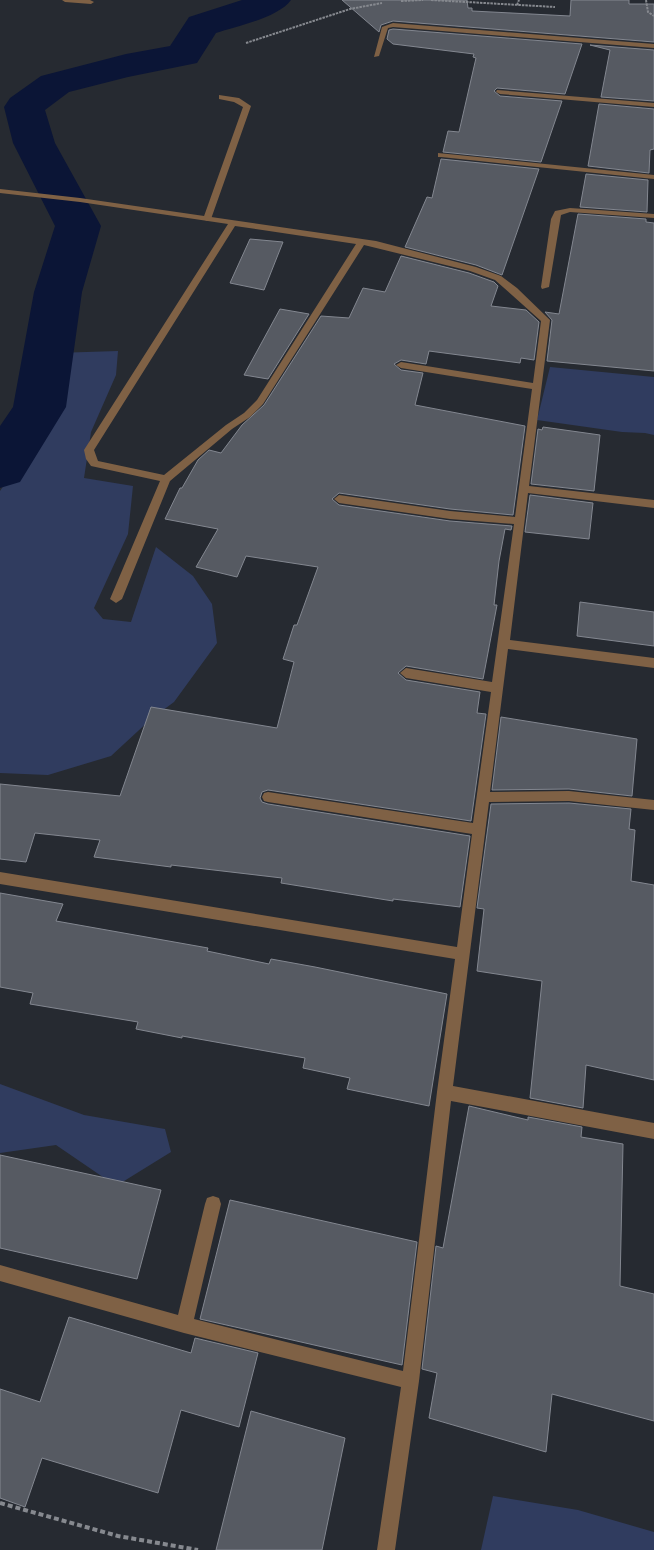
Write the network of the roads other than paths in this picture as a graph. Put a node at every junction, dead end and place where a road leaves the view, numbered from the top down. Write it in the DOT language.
graph roads {
  1 [pos="66,0"];
  2 [pos="91,2"];
  3 [pos="654,46"];
  4 [pos="376,56"];
  5 [pos="500,92"];
  6 [pos="222,97"];
  7 [pos="654,105"];
  8 [pos="441,155"];
  9 [pos="654,178"];
  10 [pos="0,191"];
  11 [pos="654,216"];
  12 [pos="207,219"];
  13 [pos="233,223"];
  14 [pos="361,242"];
  15 [pos="545,288"];
  16 [pos="401,365"];
  17 [pos="537,387"];
  18 [pos="166,480"];
  19 [pos="524,489"];
  20 [pos="339,499"];
  21 [pos="654,504"];
  22 [pos="520,521"];
  23 [pos="116,598"];
  24 [pos="504,644"];
  25 [pos="654,663"];
  26 [pos="406,673"];
  27 [pos="498,688"];
  28 [pos="268,797"];
  29 [pos="483,797"];
  30 [pos="654,806"];
  31 [pos="479,829"];
  32 [pos="0,878"];
  33 [pos="462,954"];
  34 [pos="444,1092"];
  35 [pos="654,1131"];
  36 [pos="213,1204"];
  37 [pos="0,1273"];
  38 [pos="184,1325"];
  39 [pos="410,1381"];
  40 [pos="386,1550"];
  1 -- 2 [label="street"];
  3 -- 4 [label="street"];
  5 -- 7 [label="street"];
  6 -- 12 [label="street"];
  8 -- 9 [label="street"];
  10 -- 12 [label="street"];
  11 -- 15 [label="street"];
  12 -- 13 [label="street"];
  13 -- 14 [label="street"];
  13 -- 18 [label="street"];
  14 -- 17 [label="street"];
  14 -- 18 [label="street"];
  16 -- 17 [label="street"];
  17 -- 19 [label="street"];
  18 -- 23 [label="street"];
  19 -- 21 [label="street"];
  19 -- 22 [label="street"];
  20 -- 22 [label="street"];
  22 -- 24 [label="street"];
  24 -- 25 [label="street"];
  24 -- 27 [label="street"];
  26 -- 27 [label="street"];
  27 -- 29 [label="street"];
  28 -- 31 [label="street"];
  29 -- 30 [label="street"];
  29 -- 31 [label="street"];
  31 -- 33 [label="street"];
  32 -- 33 [label="street"];
  33 -- 34 [label="street"];
  34 -- 35 [label="street"];
  34 -- 39 [label="street"];
  36 -- 38 [label="street"];
  37 -- 38 [label="street"];
  38 -- 39 [label="street"];
  39 -- 40 [label="street"];
}
